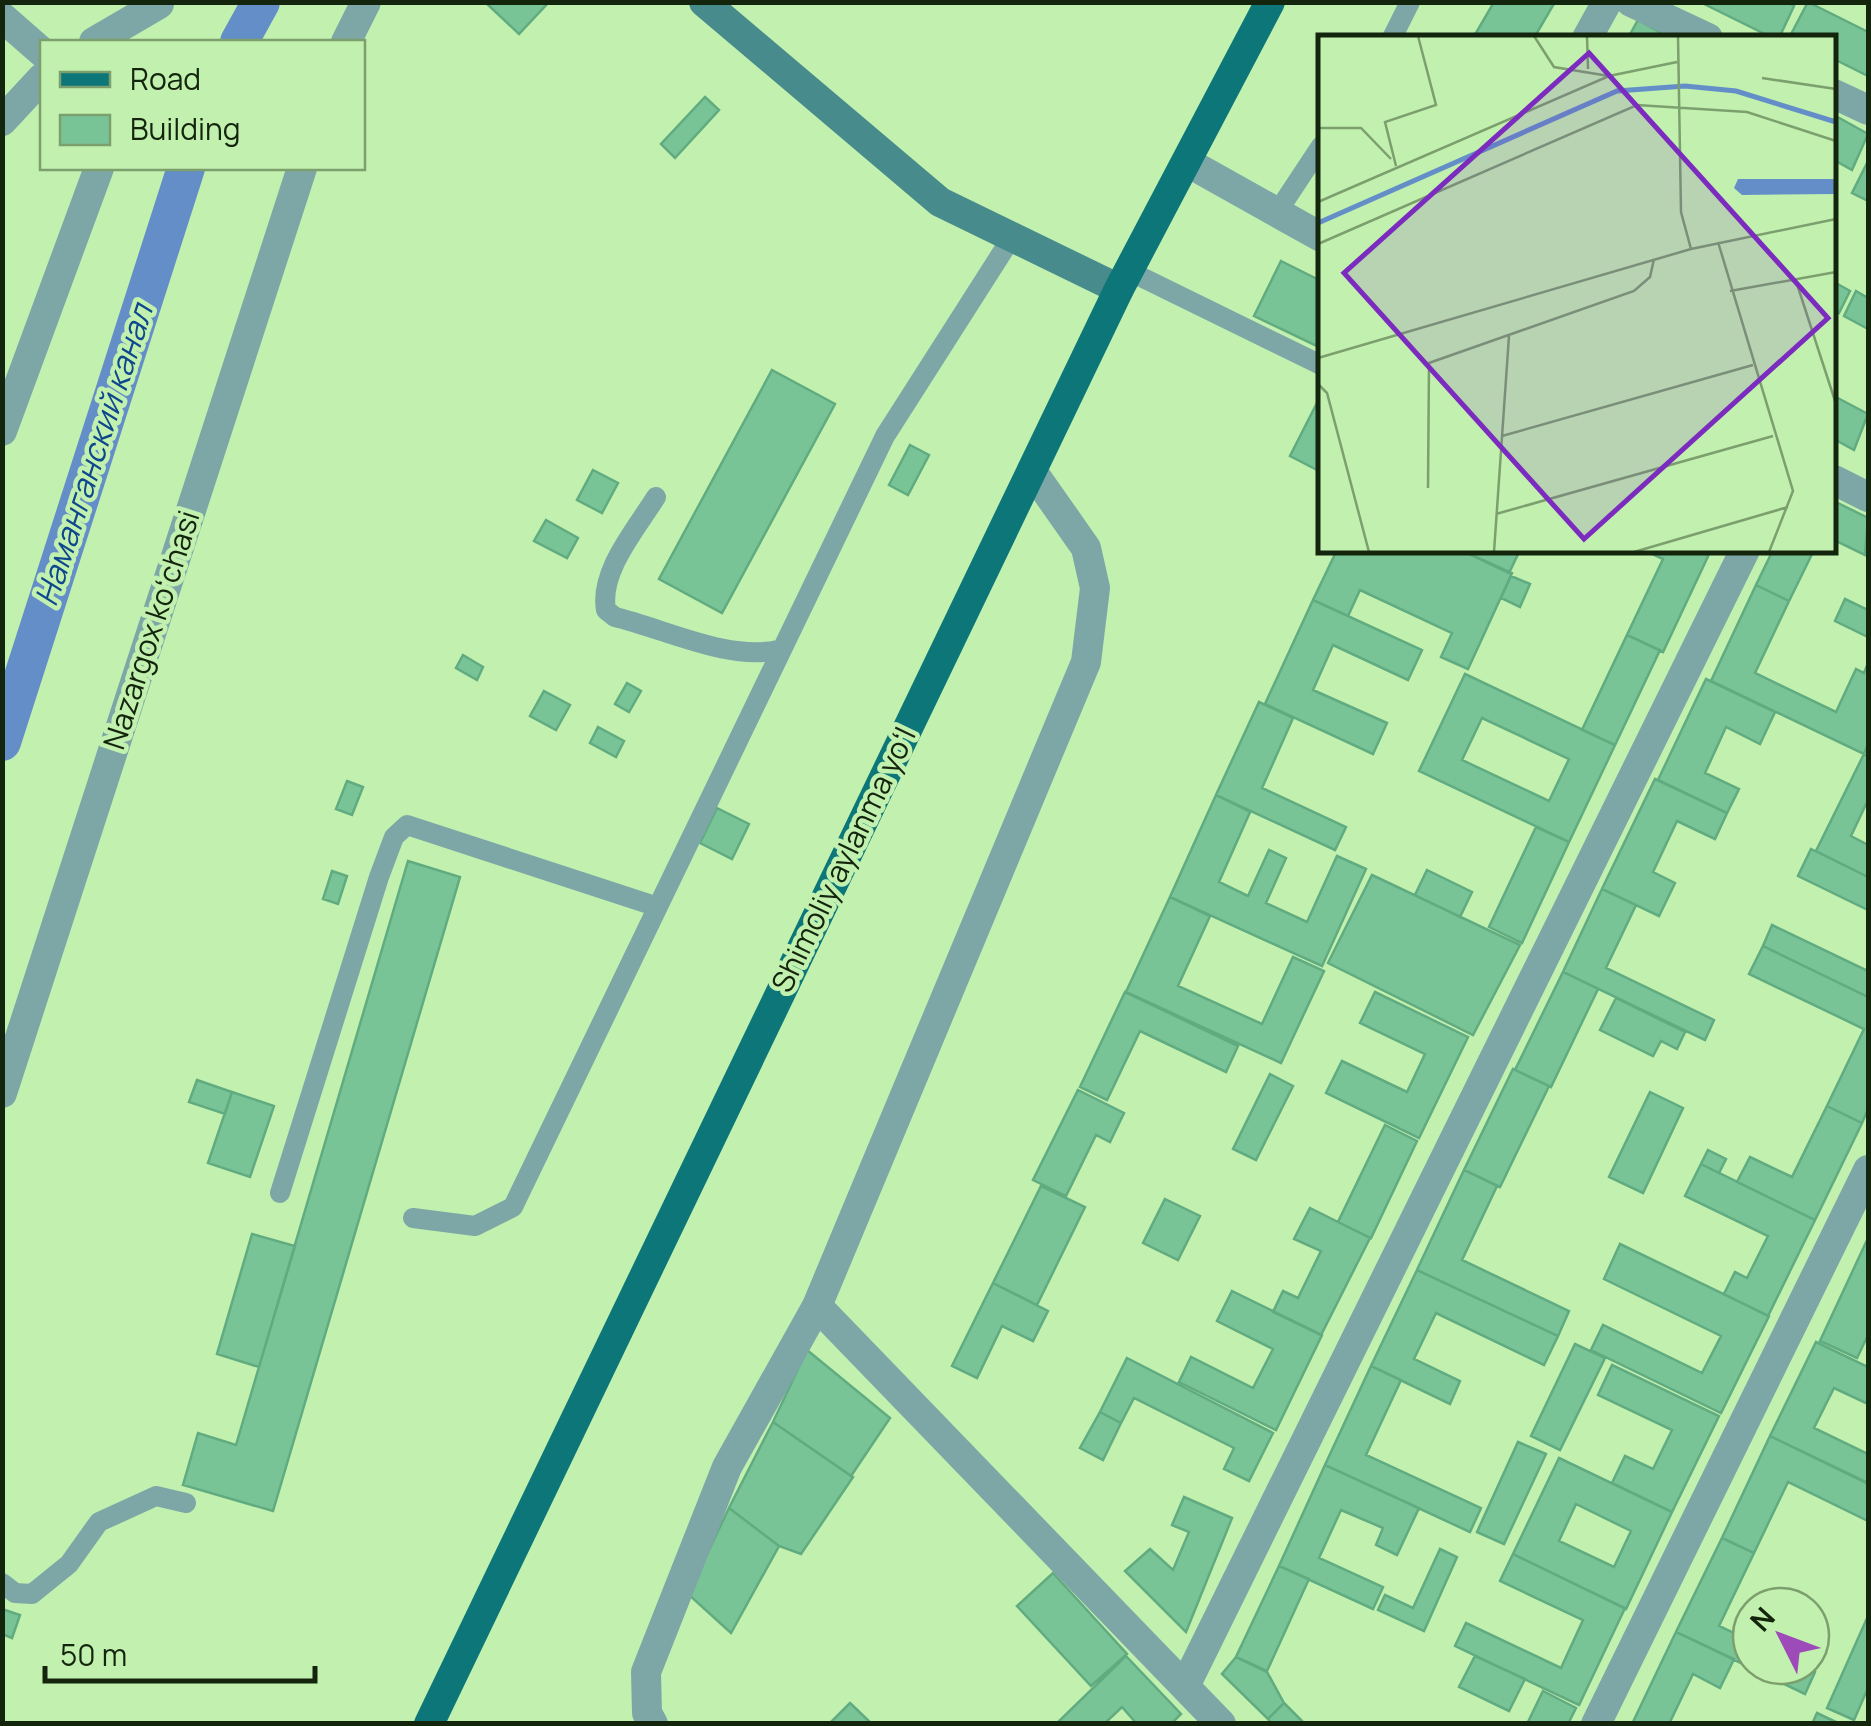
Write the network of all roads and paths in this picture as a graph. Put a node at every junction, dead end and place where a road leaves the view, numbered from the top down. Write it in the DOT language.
graph roads {
  1 [pos="366,2"];
  2 [pos="704,2"];
  3 [pos="1270,2"];
  4 [pos="1410,2"];
  5 [pos="1607,2"];
  6 [pos="1630,2"];
  7 [pos="160,3"];
  8 [pos="2,17"];
  9 [pos="1394,35"];
  10 [pos="1589,35"];
  11 [pos="1702,35"];
  12 [pos="97,40"];
  13 [pos="146,40"];
  14 [pos="347,40"];
  15 [pos="40,50"];
  16 [pos="40,80"];
  17 [pos="1836,95"];
  18 [pos="1868,110"];
  19 [pos="2,122"];
  20 [pos="1318,151"];
  21 [pos="1187,162"];
  22 [pos="98,170"];
  23 [pos="301,170"];
  24 [pos="1276,214"];
  25 [pos="1318,235"];
  26 [pos="1012,236"];
  27 [pos="1124,280"];
  28 [pos="1318,363"];
  29 [pos="2,431"];
  30 [pos="1032,471"];
  31 [pos="1836,481"];
  32 [pos="656,496"];
  33 [pos="1868,497"];
  34 [pos="1744,552"];
  35 [pos="778,650"];
  36 [pos="656,906"];
  37 [pos="2,1093"];
  38 [pos="1868,1170"];
  39 [pos="280,1194"];
  40 [pos="413,1218"];
  41 [pos="817,1306"];
  42 [pos="186,1503"];
  43 [pos="2,1583"];
  44 [pos="1185,1686"];
  45 [pos="429,1724"];
  46 [pos="653,1724"];
  47 [pos="1222,1724"];
  48 [pos="1596,1724"];
  1 -- 14 [label="street"];
  2 -- 26 [label="main road"];
  3 -- 21 [label="main road, Shimoliy aylanma yoʻl"];
  4 -- 9 [label="lane"];
  5 -- 10 [label="street"];
  6 -- 11 [label="street"];
  7 -- 12 [label="street"];
  7 -- 13 [label="street"];
  8 -- 15 [label="street"];
  16 -- 19 [label="street"];
  17 -- 18 [label="street"];
  20 -- 24 [label="lane"];
  21 -- 24 [label="street"];
  21 -- 27 [label="main road, Shimoliy aylanma yoʻl"];
  22 -- 29 [label="street"];
  23 -- 37 [label="street, Nazargox koʻchasi"];
  24 -- 25 [label="street"];
  26 -- 27 [label="main road"];
  26 -- 35 [label="lane"];
  27 -- 28 [label="lane"];
  27 -- 30 [label="main road, Shimoliy aylanma yoʻl"];
  30 -- 41 [label="street"];
  30 -- 45 [label="main road, Shimoliy aylanma yoʻl"];
  31 -- 33 [label="street"];
  32 -- 35 [label="lane"];
  34 -- 44 [label="street"];
  35 -- 36 [label="lane"];
  36 -- 39 [label="lane"];
  36 -- 40 [label="lane"];
  38 -- 48 [label="street"];
  41 -- 44 [label="street"];
  41 -- 46 [label="street"];
  42 -- 43 [label="lane"];
  44 -- 47 [label="street"];
}
